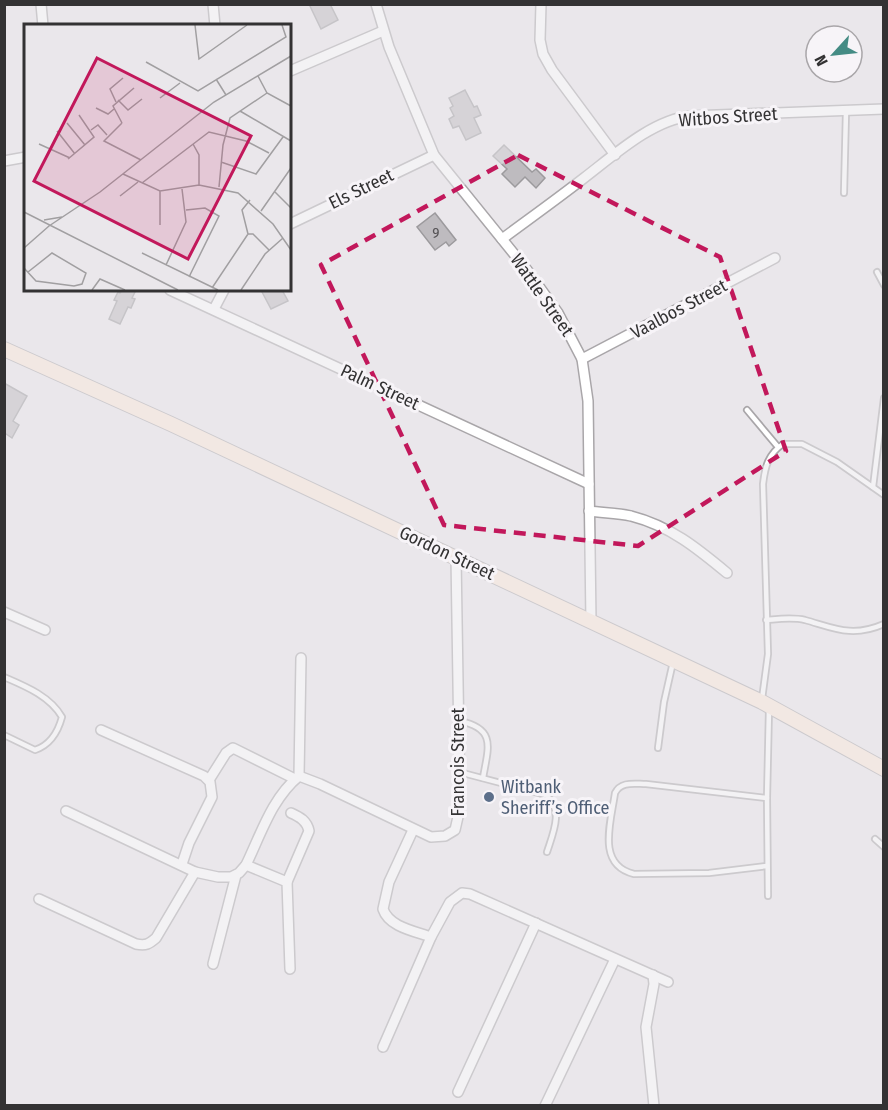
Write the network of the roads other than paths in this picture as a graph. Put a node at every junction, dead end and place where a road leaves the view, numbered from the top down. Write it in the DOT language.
graph roads {
  1 [pos="41,4"];
  2 [pos="213,4"];
  3 [pos="376,4"];
  4 [pos="541,4"];
  5 [pos="43,24"];
  6 [pos="215,24"];
  7 [pos="383,31"];
  8 [pos="291,71"];
  9 [pos="884,109"];
  10 [pos="846,111"];
  11 [pos="434,155"];
  12 [pos="615,155"];
  13 [pos="24,156"];
  14 [pos="4,160"];
  15 [pos="844,193"];
  16 [pos="291,224"];
  17 [pos="502,239"];
  18 [pos="775,258"];
  19 [pos="878,272"];
  20 [pos="884,285"];
  21 [pos="172,291"];
  22 [pos="223,291"];
  23 [pos="214,309"];
  24 [pos="4,349"];
  25 [pos="582,359"];
  26 [pos="884,398"];
  27 [pos="747,410"];
  28 [pos="778,447"];
  29 [pos="589,484"];
  30 [pos="873,487"];
  31 [pos="884,495"];
  32 [pos="589,511"];
  33 [pos="456,557"];
  34 [pos="727,573"];
  35 [pos="4,612"];
  36 [pos="766,620"];
  37 [pos="591,622"];
  38 [pos="884,624"];
  39 [pos="45,630"];
  40 [pos="301,658"];
  41 [pos="673,661"];
  42 [pos="4,677"];
  43 [pos="766,704"];
  44 [pos="458,720"];
  45 [pos="101,730"];
  46 [pos="4,735"];
  47 [pos="658,747"];
  48 [pos="884,769"];
  49 [pos="459,772"];
  50 [pos="297,778"];
  51 [pos="483,778"];
  52 [pos="209,780"];
  53 [pos="767,798"];
  54 [pos="66,811"];
  55 [pos="291,813"];
  56 [pos="413,830"];
  57 [pos="875,839"];
  58 [pos="884,847"];
  59 [pos="547,852"];
  60 [pos="182,864"];
  61 [pos="246,865"];
  62 [pos="767,866"];
  63 [pos="195,872"];
  64 [pos="236,875"];
  65 [pos="287,882"];
  66 [pos="768,896"];
  67 [pos="39,899"];
  68 [pos="537,923"];
  69 [pos="431,937"];
  70 [pos="615,959"];
  71 [pos="213,964"];
  72 [pos="290,969"];
  73 [pos="652,975"];
  74 [pos="668,982"];
  75 [pos="383,1047"];
  76 [pos="458,1092"];
  77 [pos="653,1095"];
  78 [pos="545,1106"];
  79 [pos="647,1106"];
  80 [pos="654,1106"];
  1 -- 5 [label="street"];
  2 -- 6 [label="street"];
  3 -- 7 [label="street, Wattle Street"];
  4 -- 12 [label="street"];
  7 -- 8 [label="street"];
  7 -- 11 [label="street, Wattle Street"];
  9 -- 10 [label="street, Witbos Street"];
  10 -- 12 [label="street, Witbos Street"];
  10 -- 15 [label="lane"];
  11 -- 16 [label="street, Els Street"];
  11 -- 17 [label="street, Wattle Street"];
  12 -- 17 [label="street, Witbos Street"];
  13 -- 14 [label="street"];
  17 -- 25 [label="street, Wattle Street"];
  18 -- 25 [label="street, Vaalbos Street"];
  19 -- 20 [label="lane"];
  21 -- 23 [label="street, Palm Street"];
  22 -- 23 [label="street"];
  23 -- 29 [label="street, Palm Street"];
  24 -- 33 [label="street, Gordon Street"];
  25 -- 29 [label="street, Wattle Street"];
  26 -- 30 [label="lane"];
  27 -- 28 [label="lane"];
  28 -- 30 [label="lane"];
  28 -- 36 [label="lane"];
  29 -- 32 [label="street, Wattle Street"];
  30 -- 31 [label="lane"];
  32 -- 34 [label="street"];
  32 -- 37 [label="street, Wattle Street"];
  33 -- 37 [label="street, Gordon Street"];
  33 -- 44 [label="street, Francois Street"];
  35 -- 39 [label="street"];
  36 -- 38 [label="lane"];
  36 -- 43 [label="lane"];
  37 -- 41 [label="street, Gordon Street"];
  40 -- 50 [label="street"];
  41 -- 43 [label="street, Gordon Street"];
  41 -- 47 [label="lane"];
  42 -- 46 [label="lane"];
  43 -- 48 [label="street, Gordon Street"];
  43 -- 53 [label="lane"];
  44 -- 49 [label="street, Francois Street"];
  44 -- 51 [label="lane"];
  45 -- 52 [label="street"];
  49 -- 51 [label="lane"];
  49 -- 56 [label="street, Francois Street"];
  50 -- 52 [label="street, Francois Street"];
  50 -- 56 [label="street, Francois Street"];
  50 -- 61 [label="street"];
  51 -- 59 [label="lane"];
  52 -- 60 [label="street"];
  53 -- 62 [label="lane"];
  53 -- 62 [label="lane"];
  54 -- 60 [label="street"];
  55 -- 65 [label="street"];
  56 -- 69 [label="street"];
  57 -- 58 [label="lane"];
  60 -- 63 [label="street"];
  61 -- 64 [label="street"];
  61 -- 65 [label="street"];
  62 -- 66 [label="lane"];
  63 -- 64 [label="street"];
  63 -- 67 [label="street"];
  64 -- 71 [label="street"];
  65 -- 72 [label="street"];
  68 -- 69 [label="street"];
  68 -- 70 [label="street"];
  68 -- 76 [label="street"];
  69 -- 75 [label="street"];
  70 -- 73 [label="street"];
  70 -- 78 [label="street"];
  73 -- 74 [label="street"];
  73 -- 77 [label="street"];
  77 -- 79 [label="street"];
  77 -- 80 [label="street"];
}
